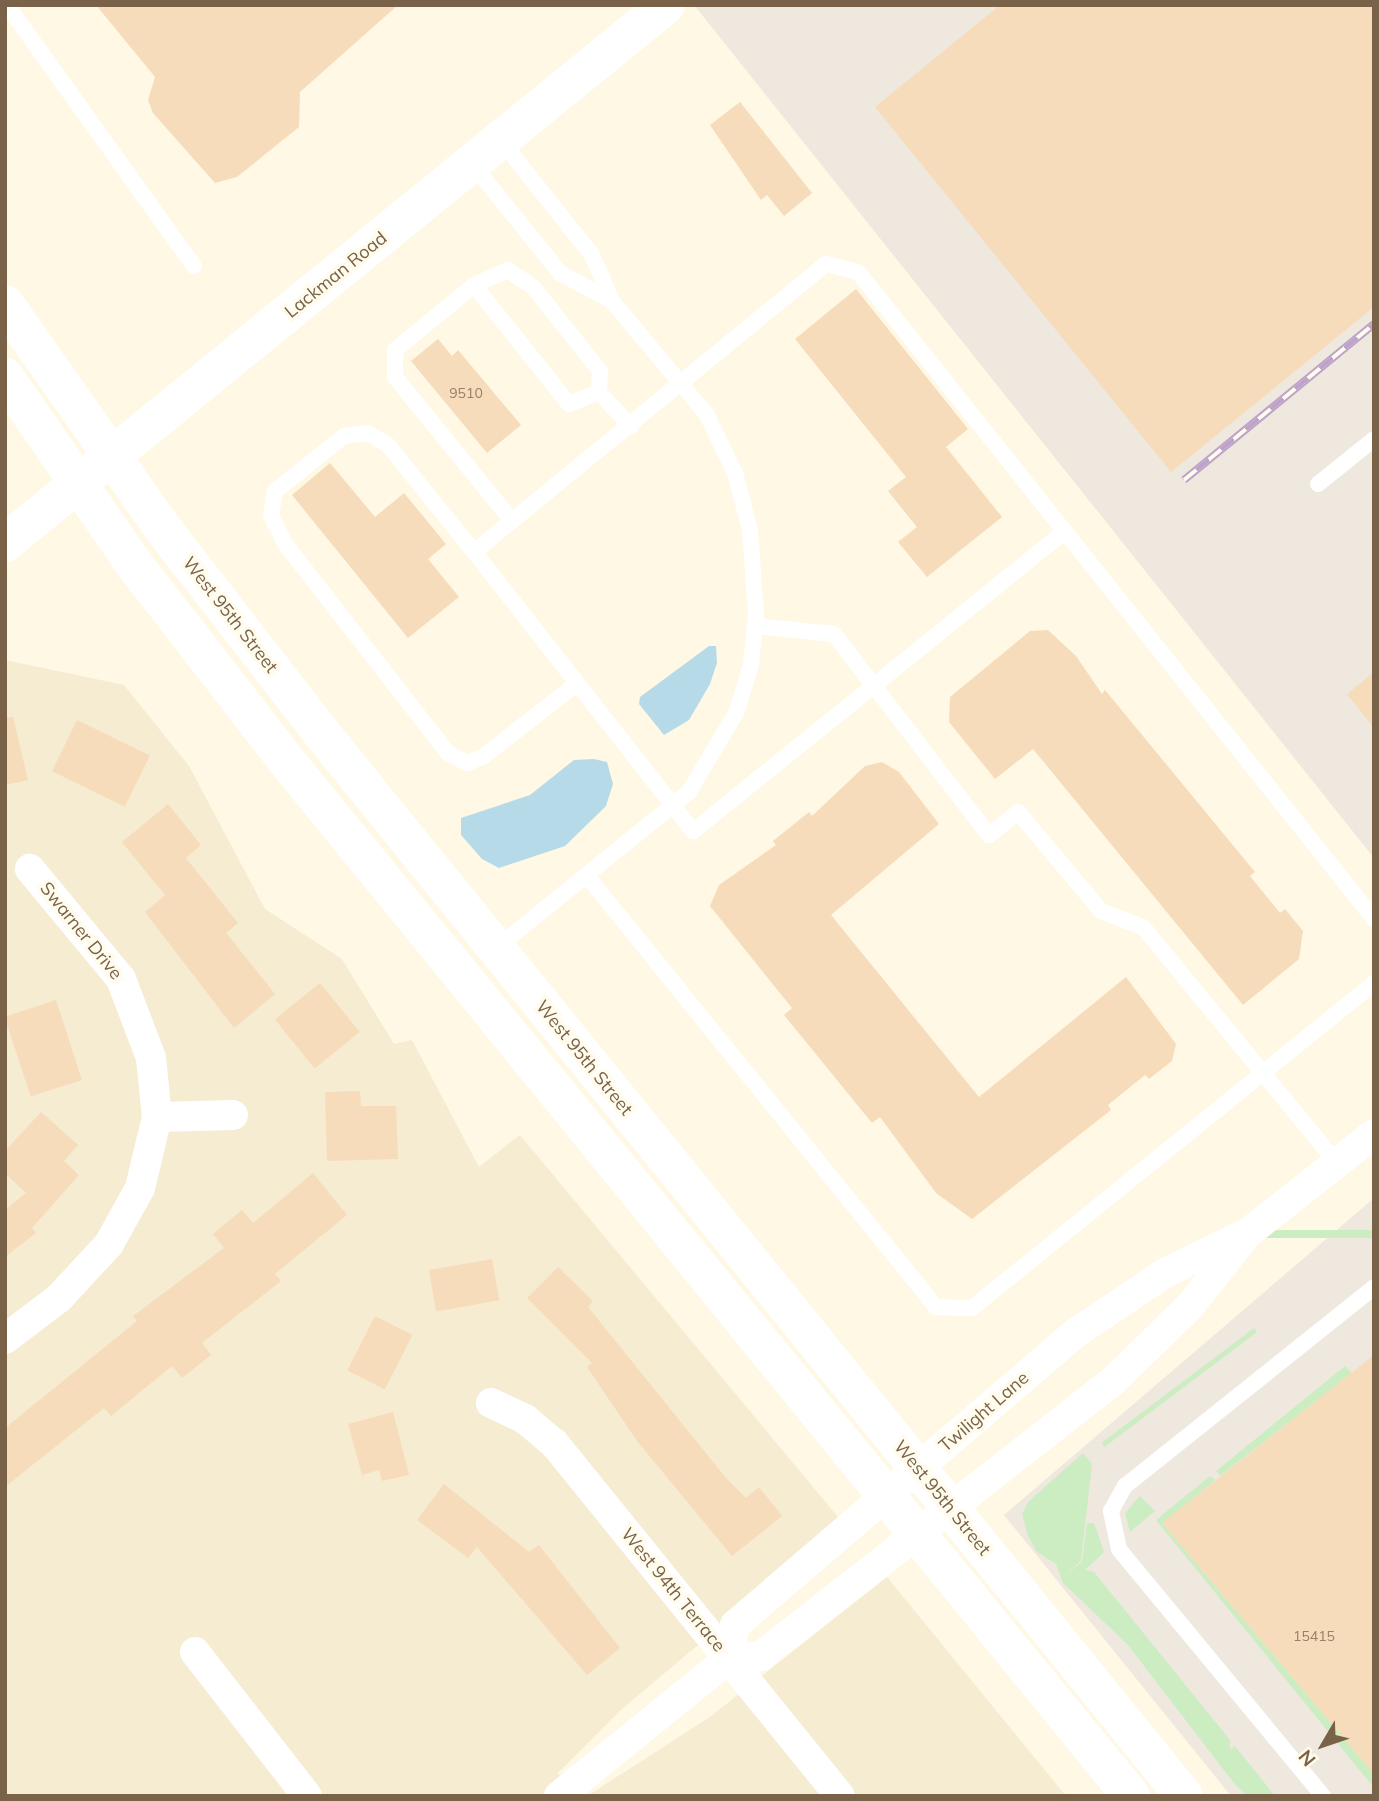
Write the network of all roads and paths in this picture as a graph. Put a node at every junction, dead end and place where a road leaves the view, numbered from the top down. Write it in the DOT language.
graph roads {
  1 [pos="6,5"];
  2 [pos="666,5"];
  3 [pos="487,153"];
  4 [pos="194,266"];
  5 [pos="474,285"];
  6 [pos="612,301"];
  7 [pos="5,304"];
  8 [pos="5,377"];
  9 [pos="685,381"];
  10 [pos="599,392"];
  11 [pos="631,427"];
  12 [pos="1374,439"];
  13 [pos="114,455"];
  14 [pos="79,484"];
  15 [pos="1318,484"];
  16 [pos="512,521"];
  17 [pos="1064,533"];
  18 [pos="5,543"];
  19 [pos="474,552"];
  20 [pos="755,626"];
  21 [pos="576,684"];
  22 [pos="872,687"];
  23 [pos="673,804"];
  24 [pos="30,869"];
  25 [pos="587,876"];
  26 [pos="1374,919"];
  27 [pos="495,949"];
  28 [pos="1374,983"];
  29 [pos="1263,1072"];
  30 [pos="233,1115"];
  31 [pos="157,1117"];
  32 [pos="1374,1134"];
  33 [pos="1336,1162"];
  34 [pos="1248,1233"];
  35 [pos="1374,1287"];
  36 [pos="5,1339"];
  37 [pos="491,1404"];
  38 [pos="918,1469"];
  39 [pos="887,1495"];
  40 [pos="950,1508"];
  41 [pos="918,1533"];
  42 [pos="194,1652"];
  43 [pos="729,1659"];
  44 [pos="307,1796"];
  45 [pos="559,1796"];
  46 [pos="840,1796"];
  47 [pos="1131,1796"];
  48 [pos="1184,1796"];
  49 [pos="1323,1796"];
  1 -- 4 [label="lane"];
  2 -- 3 [label="main road, Lackman Road"];
  3 -- 6 [label="lane"];
  3 -- 6 [label="lane"];
  3 -- 13 [label="main road, Lackman Road"];
  5 -- 10 [label="lane"];
  5 -- 10 [label="lane"];
  5 -- 16 [label="lane"];
  6 -- 9 [label="lane"];
  7 -- 13 [label="main road, West 95th Street"];
  8 -- 14 [label="main road"];
  9 -- 11 [label="lane"];
  9 -- 17 [label="lane"];
  9 -- 20 [label="lane"];
  10 -- 11 [label="lane"];
  11 -- 16 [label="lane"];
  12 -- 15 [label="lane"];
  13 -- 14 [label="main road, Lackman Road"];
  13 -- 27 [label="main road, West 95th Street"];
  14 -- 18 [label="main road, Lackman Road"];
  14 -- 39 [label="main road"];
  16 -- 19 [label="lane"];
  17 -- 22 [label="lane"];
  17 -- 26 [label="lane"];
  19 -- 21 [label="lane"];
  19 -- 21 [label="lane"];
  20 -- 22 [label="lane"];
  20 -- 23 [label="lane"];
  21 -- 23 [label="lane"];
  22 -- 23 [label="lane"];
  22 -- 29 [label="lane"];
  23 -- 25 [label="lane"];
  24 -- 31 [label="street, Swarner Drive"];
  25 -- 27 [label="lane"];
  25 -- 29 [label="lane"];
  27 -- 38 [label="main road, West 95th Street"];
  28 -- 29 [label="lane"];
  29 -- 33 [label="lane"];
  30 -- 31 [label="street"];
  31 -- 36 [label="street, Swarner Drive"];
  32 -- 33 [label="street, Twilight Lane"];
  33 -- 34 [label="street, Twilight Lane"];
  34 -- 38 [label="street, Twilight Lane"];
  34 -- 40 [label="street, Twilight Lane"];
  35 -- 49 [label="lane"];
  37 -- 43 [label="street, West 94th Terrace"];
  38 -- 39 [label="street, Twilight Lane"];
  38 -- 40 [label="main road, West 95th Street"];
  39 -- 41 [label="main road"];
  39 -- 43 [label="street, Twilight Lane"];
  40 -- 41 [label="street, Twilight Lane"];
  40 -- 48 [label="main road, West 95th Street"];
  41 -- 43 [label="street, Twilight Lane"];
  41 -- 47 [label="main road"];
  42 -- 44 [label="street"];
  43 -- 45 [label="street"];
  43 -- 46 [label="street, West 94th Terrace"];
}
